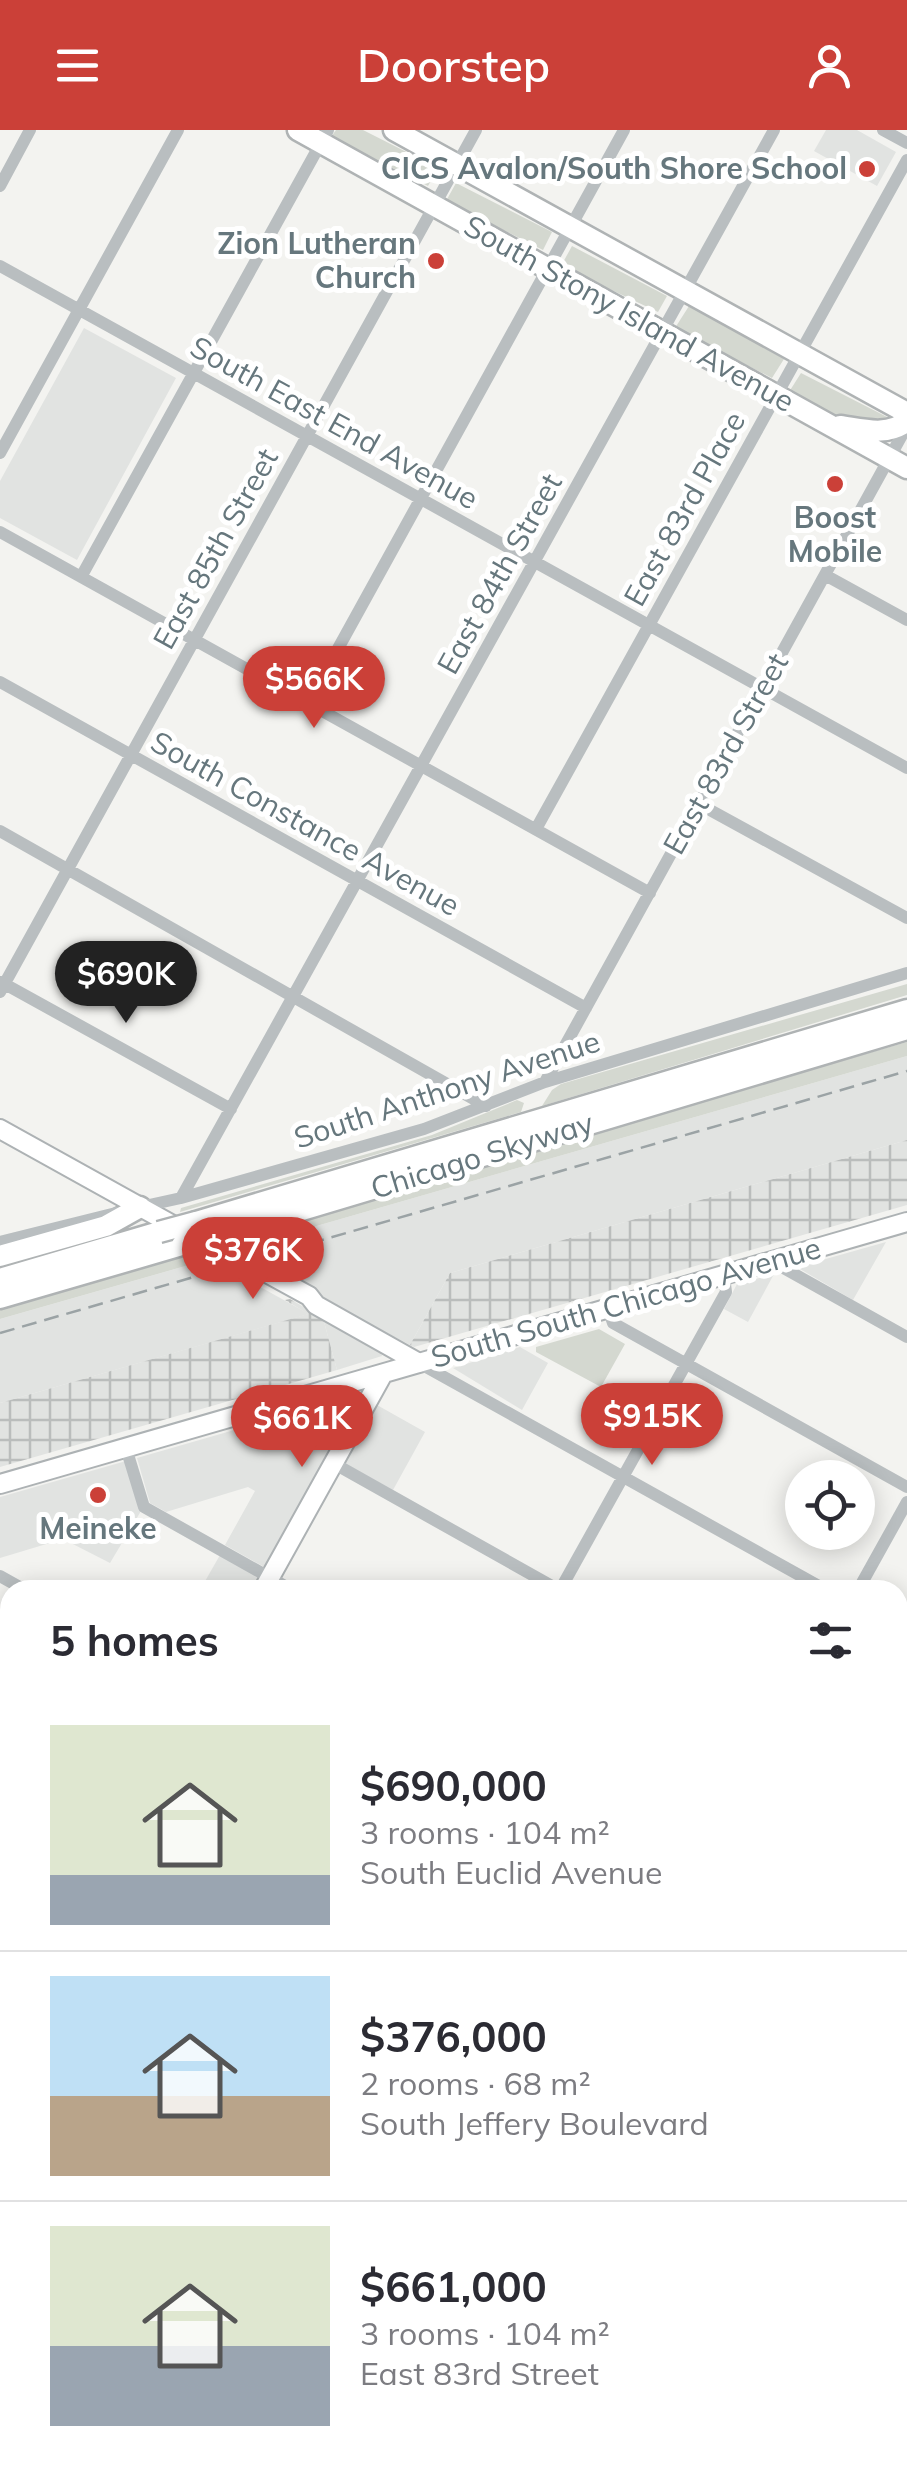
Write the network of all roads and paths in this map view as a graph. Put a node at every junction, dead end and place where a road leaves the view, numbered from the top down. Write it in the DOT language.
graph roads {
  1 [pos="30,130"];
  2 [pos="178,130"];
  3 [pos="298,130"];
  4 [pos="394,130"];
  5 [pos="476,130"];
  6 [pos="624,130"];
  7 [pos="774,130"];
  8 [pos="883,130"];
  9 [pos="324,136"];
  10 [pos="907,143"];
  11 [pos="907,160"];
  12 [pos="457,165"];
  13 [pos="0,186"];
  14 [pos="434,206"];
  15 [pos="571,227"];
  16 [pos="0,266"];
  17 [pos="548,269"];
  18 [pos="685,290"];
  19 [pos="79,310"];
  20 [pos="662,332"];
  21 [pos="799,353"];
  22 [pos="194,373"];
  23 [pos="776,396"];
  24 [pos="907,413"];
  25 [pos="828,424"];
  26 [pos="907,424"];
  27 [pos="306,436"];
  28 [pos="0,453"];
  29 [pos="901,458"];
  30 [pos="421,499"];
  31 [pos="0,532"];
  32 [pos="535,563"];
  33 [pos="826,575"];
  34 [pos="81,577"];
  35 [pos="907,620"];
  36 [pos="648,625"];
  37 [pos="194,640"];
  38 [pos="0,682"];
  39 [pos="762,688"];
  40 [pos="308,703"];
  41 [pos="131,755"];
  42 [pos="421,766"];
  43 [pos="907,768"];
  44 [pos="699,804"];
  45 [pos="536,830"];
  46 [pos="0,831"];
  47 [pos="68,869"];
  48 [pos="356,882"];
  49 [pos="650,893"];
  50 [pos="907,918"];
  51 [pos="907,962"];
  52 [pos="903,974"];
  53 [pos="2,986"];
  54 [pos="294,995"];
  55 [pos="586,1008"];
  56 [pos="907,1010"];
  57 [pos="907,1029"];
  58 [pos="545,1082"];
  59 [pos="486,1106"];
  60 [pos="231,1109"];
  61 [pos="0,1129"];
  62 [pos="181,1198"];
  63 [pos="140,1207"];
  64 [pos="907,1222"];
  65 [pos="0,1242"];
  66 [pos="217,1242"];
  67 [pos="0,1256"];
  68 [pos="771,1262"];
  69 [pos="724,1276"];
  70 [pos="0,1279"];
  71 [pos="0,1298"];
  72 [pos="608,1308"];
  73 [pos="907,1337"];
  74 [pos="396,1350"];
  75 [pos="419,1363"];
  76 [pos="686,1364"];
  77 [pos="383,1374"];
  78 [pos="126,1448"];
  79 [pos="333,1464"];
  80 [pos="623,1477"];
  81 [pos="0,1484"];
  82 [pos="907,1486"];
  83 [pos="907,1502"];
  84 [pos="260,1580"];
  85 [pos="268,1580"];
  86 [pos="542,1580"];
  87 [pos="566,1580"];
  88 [pos="808,1580"];
  89 [pos="864,1580"];
  1 -- 13 [label="street"];
  2 -- 19 [label="street"];
  3 -- 9 [label="highway, South Stony Island Avenue"];
  4 -- 12 [label="highway, South Stony Island Avenue"];
  5 -- 12 [label="street, East 85th Street"];
  6 -- 15 [label="street"];
  7 -- 18 [label="street, East 84th Street"];
  8 -- 10 [label="street"];
  9 -- 14 [label="highway, South Stony Island Avenue"];
  9 -- 22 [label="street"];
  11 -- 21 [label="street, East 83rd Place"];
  12 -- 14 [label="street, East 85th Street"];
  12 -- 15 [label="highway, South Stony Island Avenue"];
  14 -- 17 [label="highway, South Stony Island Avenue"];
  14 -- 27 [label="street, East 85th Street"];
  15 -- 17 [label="street"];
  15 -- 18 [label="highway, South Stony Island Avenue"];
  16 -- 19 [label="street, South East End Avenue"];
  17 -- 20 [label="highway, South Stony Island Avenue"];
  17 -- 30 [label="street"];
  18 -- 20 [label="street, East 84th Street"];
  18 -- 21 [label="highway, South Stony Island Avenue"];
  19 -- 22 [label="street, South East End Avenue"];
  19 -- 28 [label="street"];
  20 -- 23 [label="highway, South Stony Island Avenue"];
  20 -- 32 [label="street, East 84th Street"];
  21 -- 23 [label="street, East 83rd Place"];
  21 -- 24 [label="highway, South Stony Island Avenue"];
  22 -- 27 [label="street, South East End Avenue"];
  22 -- 34 [label="street"];
  23 -- 25 [label="highway, South Stony Island Avenue"];
  23 -- 36 [label="street, East 83rd Place"];
  25 -- 26 [label="highway"];
  25 -- 29 [label="highway, South Stony Island Avenue"];
  26 -- 29 [label="street, East 83rd Street"];
  27 -- 30 [label="street, South East End Avenue"];
  27 -- 37 [label="street, East 85th Street"];
  29 -- 33 [label="street, East 83rd Street"];
  30 -- 32 [label="street, South East End Avenue"];
  30 -- 40 [label="street"];
  31 -- 34 [label="street"];
  32 -- 36 [label="street, South East End Avenue"];
  32 -- 42 [label="street, East 84th Street"];
  33 -- 35 [label="street"];
  33 -- 39 [label="street, East 83rd Street"];
  34 -- 37 [label="street"];
  36 -- 39 [label="street, South East End Avenue"];
  36 -- 45 [label="street, East 83rd Place"];
  37 -- 40 [label="street"];
  37 -- 41 [label="street, East 85th Street"];
  38 -- 41 [label="street, South Constance Avenue"];
  39 -- 43 [label="street, South East End Avenue"];
  39 -- 44 [label="street, East 83rd Street"];
  40 -- 42 [label="street"];
  41 -- 47 [label="street, East 85th Street"];
  41 -- 48 [label="street, South Constance Avenue"];
  42 -- 45 [label="street"];
  42 -- 48 [label="street, East 84th Street"];
  44 -- 49 [label="street, East 83rd Street"];
  44 -- 50 [label="street"];
  45 -- 49 [label="street"];
  46 -- 47 [label="street"];
  47 -- 53 [label="street, East 85th Street"];
  47 -- 54 [label="street"];
  48 -- 54 [label="street, East 84th Street"];
  48 -- 55 [label="street, South Constance Avenue"];
  49 -- 55 [label="street, East 83rd Street"];
  51 -- 52 [label="street"];
  52 -- 58 [label="street, South Anthony Avenue"];
  53 -- 60 [label="street"];
  54 -- 59 [label="street"];
  54 -- 60 [label="street, East 84th Street"];
  55 -- 58 [label="street, East 83rd Street"];
  56 -- 70 [label="highway, Chicago Skyway, bridge"];
  57 -- 66 [label="highway, Chicago Skyway"];
  58 -- 59 [label="street, South Anthony Avenue"];
  59 -- 62 [label="street, South Anthony Avenue"];
  60 -- 62 [label="street, East 84th Street"];
  61 -- 63 [label="main road"];
  62 -- 63 [label="street, South Anthony Avenue"];
  63 -- 65 [label="street, South Anthony Avenue"];
  63 -- 66 [label="main road"];
  63 -- 67 [label="highway"];
  64 -- 68 [label="main road, South South Chicago Avenue"];
  66 -- 71 [label="highway, Chicago Skyway, bridge"];
  66 -- 74 [label="main road"];
  68 -- 69 [label="main road, South South Chicago Avenue"];
  68 -- 73 [label="street"];
  69 -- 72 [label="main road, South South Chicago Avenue"];
  69 -- 76 [label="street"];
  72 -- 75 [label="main road, South South Chicago Avenue"];
  72 -- 76 [label="street"];
  74 -- 75 [label="main road"];
  74 -- 77 [label="street"];
  75 -- 77 [label="main road, South South Chicago Avenue"];
  75 -- 80 [label="street"];
  76 -- 80 [label="street"];
  76 -- 82 [label="street"];
  77 -- 78 [label="main road, South South Chicago Avenue"];
  77 -- 79 [label="main road"];
  78 -- 81 [label="main road, South South Chicago Avenue"];
  78 -- 84 [label="street"];
  79 -- 85 [label="main road"];
  79 -- 86 [label="street"];
  80 -- 87 [label="street"];
  80 -- 88 [label="street"];
  83 -- 89 [label="street"];
}
